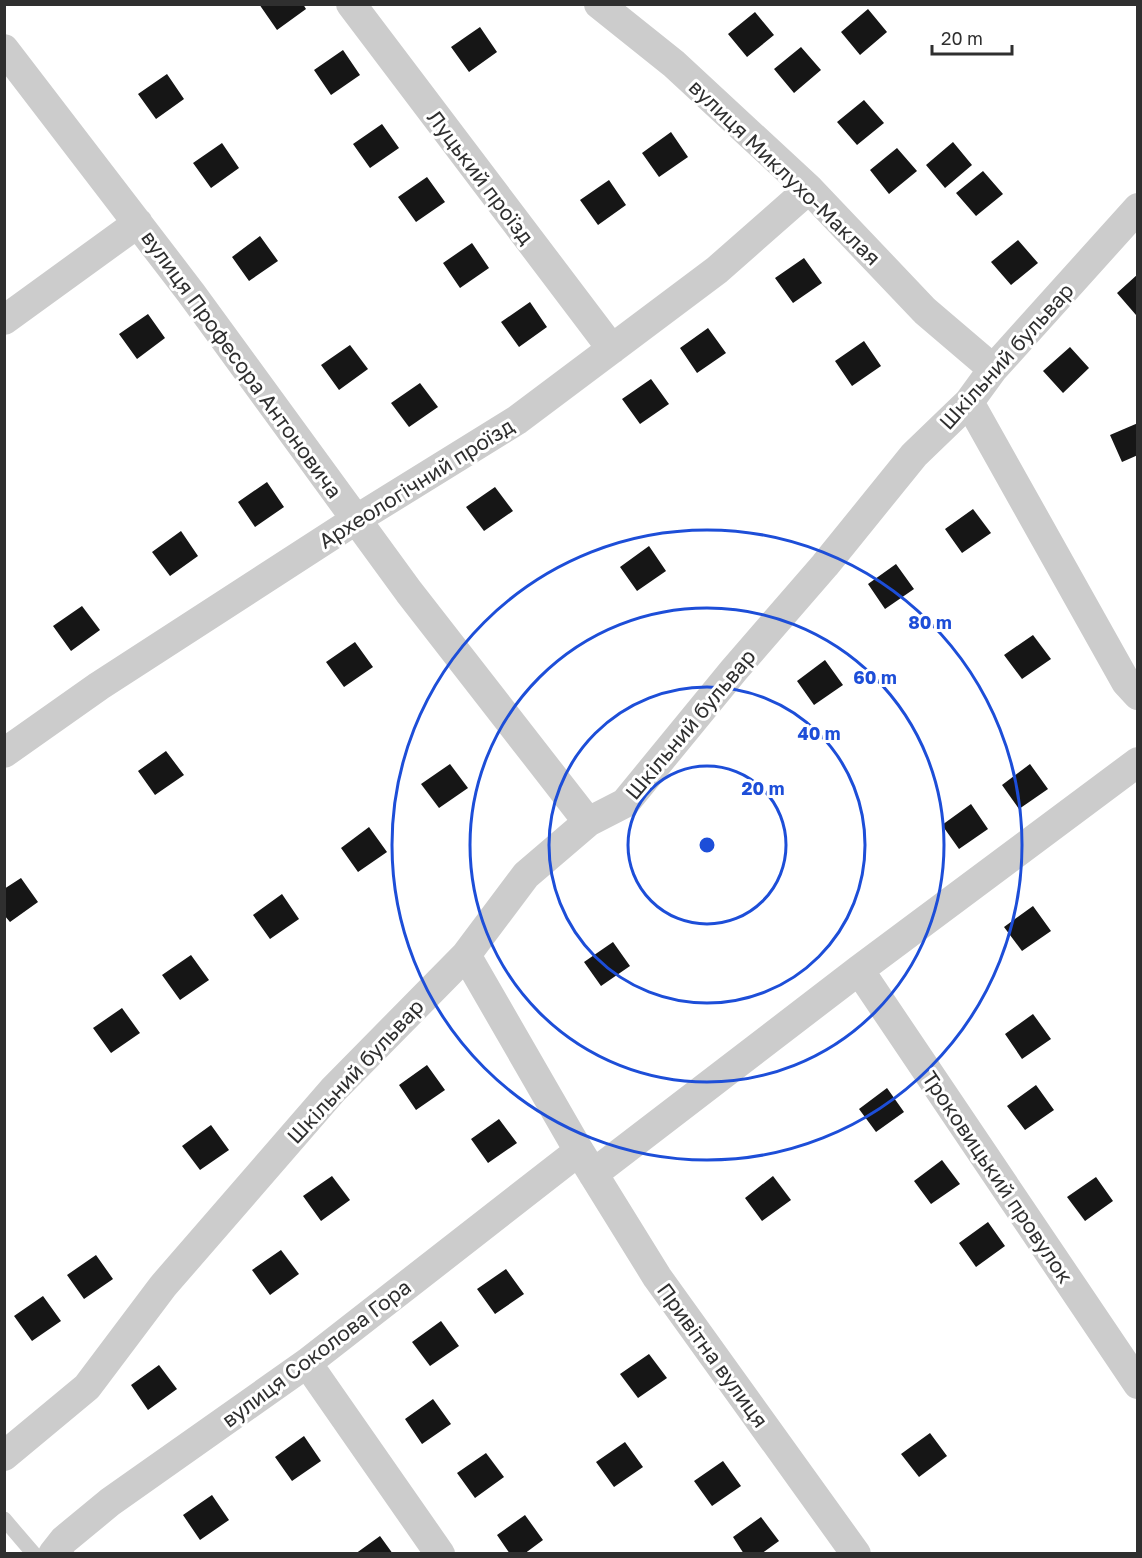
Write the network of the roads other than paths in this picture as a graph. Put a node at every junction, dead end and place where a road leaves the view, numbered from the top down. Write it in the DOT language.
graph roads {
  1 [pos="351,4"];
  2 [pos="599,4"];
  3 [pos="4,49"];
  4 [pos="809,189"];
  5 [pos="1137,208"];
  6 [pos="138,223"];
  7 [pos="4,320"];
  8 [pos="612,349"];
  9 [pos="993,369"];
  10 [pos="969,402"];
  11 [pos="357,519"];
  12 [pos="1137,695"];
  13 [pos="4,753"];
  14 [pos="1137,762"];
  15 [pos="588,822"];
  16 [pos="466,956"];
  17 [pos="859,970"];
  18 [pos="586,1163"];
  19 [pos="307,1363"];
  20 [pos="1137,1384"];
  21 [pos="4,1456"];
  22 [pos="4,1519"];
  23 [pos="34,1554"];
  24 [pos="53,1554"];
  25 [pos="440,1554"];
  26 [pos="856,1554"];
  1 -- 8 [label="street, Луцький проїзд"];
  2 -- 4 [label="street, вулиця Миклухо-Маклая"];
  3 -- 6 [label="street, вулиця Професора Антоновича"];
  4 -- 8 [label="street, Археологічний проїзд"];
  4 -- 9 [label="street, вулиця Миклухо-Маклая"];
  5 -- 9 [label="street, Шкільний бульвар"];
  6 -- 7 [label="street"];
  6 -- 11 [label="street, вулиця Професора Антоновича"];
  8 -- 11 [label="street, Археологічний проїзд"];
  9 -- 10 [label="street, Шкільний бульвар"];
  10 -- 12 [label="street"];
  10 -- 15 [label="street, Шкільний бульвар"];
  11 -- 13 [label="street, Археологічний проїзд"];
  11 -- 15 [label="street, вулиця Професора Антоновича"];
  14 -- 17 [label="street, вулиця Соколова Гора"];
  15 -- 16 [label="street, Шкільний бульвар"];
  16 -- 18 [label="street"];
  16 -- 21 [label="street, Шкільний бульвар"];
  17 -- 18 [label="street, вулиця Соколова Гора"];
  17 -- 20 [label="street, Троковицький провулок"];
  18 -- 19 [label="street, вулиця Соколова Гора"];
  18 -- 26 [label="street, Привітна вулиця"];
  19 -- 24 [label="street, вулиця Соколова Гора"];
  19 -- 25 [label="street"];
  22 -- 23 [label="lane"];
}
